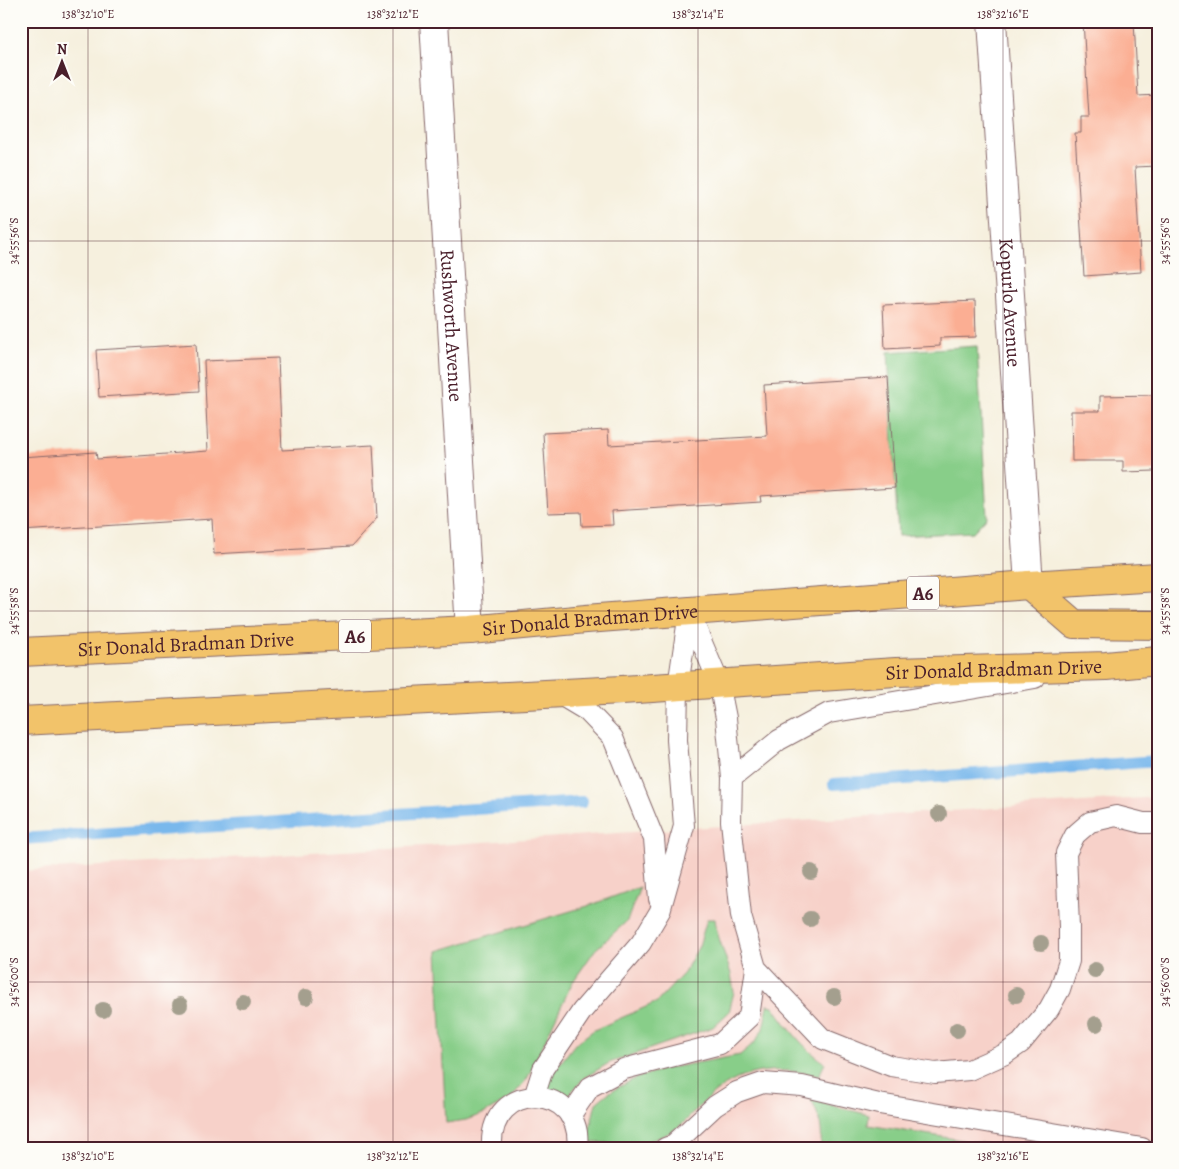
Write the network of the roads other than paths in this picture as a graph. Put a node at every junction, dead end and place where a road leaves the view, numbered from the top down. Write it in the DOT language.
graph roads {
  1 [pos="434,21"];
  2 [pos="992,21"];
  3 [pos="1158,577"];
  4 [pos="1029,585"];
  5 [pos="689,612"];
  6 [pos="1158,625"];
  7 [pos="470,630"];
  8 [pos="21,652"];
  9 [pos="1158,661"];
  10 [pos="1106,666"];
  11 [pos="719,683"];
  12 [pos="678,686"];
  13 [pos="557,693"];
  14 [pos="21,721"];
  15 [pos="732,778"];
  16 [pos="1150,823"];
  17 [pos="660,911"];
  18 [pos="756,968"];
  19 [pos="534,1097"];
  20 [pos="570,1116"];
  21 [pos="671,1147"];
  22 [pos="492,1148"];
  23 [pos="577,1148"];
  24 [pos="1142,1148"];
  1 -- 7 [label="street, Rushworth Avenue"];
  2 -- 4 [label="street, Kopurlo Avenue"];
  3 -- 4 [label="main road, Sir Donald Bradman Drive / A6"];
  4 -- 5 [label="main road, Sir Donald Bradman Drive / A6"];
  4 -- 6 [label="main road"];
  5 -- 7 [label="main road, Sir Donald Bradman Drive / A6"];
  5 -- 11 [label="lane"];
  5 -- 12 [label="lane"];
  7 -- 8 [label="main road, Sir Donald Bradman Drive / A6"];
  9 -- 10 [label="main road, Sir Donald Bradman Drive"];
  10 -- 11 [label="main road, Sir Donald Bradman Drive"];
  10 -- 15 [label="lane"];
  11 -- 12 [label="main road, Sir Donald Bradman Drive"];
  11 -- 15 [label="lane"];
  12 -- 13 [label="main road, Sir Donald Bradman Drive"];
  12 -- 17 [label="lane"];
  13 -- 14 [label="main road, Sir Donald Bradman Drive"];
  13 -- 17 [label="lane"];
  15 -- 18 [label="lane"];
  16 -- 18 [label="lane"];
  17 -- 19 [label="lane"];
  18 -- 20 [label="lane"];
  19 -- 20 [label="lane"];
  19 -- 22 [label="lane"];
  20 -- 23 [label="lane"];
  21 -- 24 [label="lane"];
}
